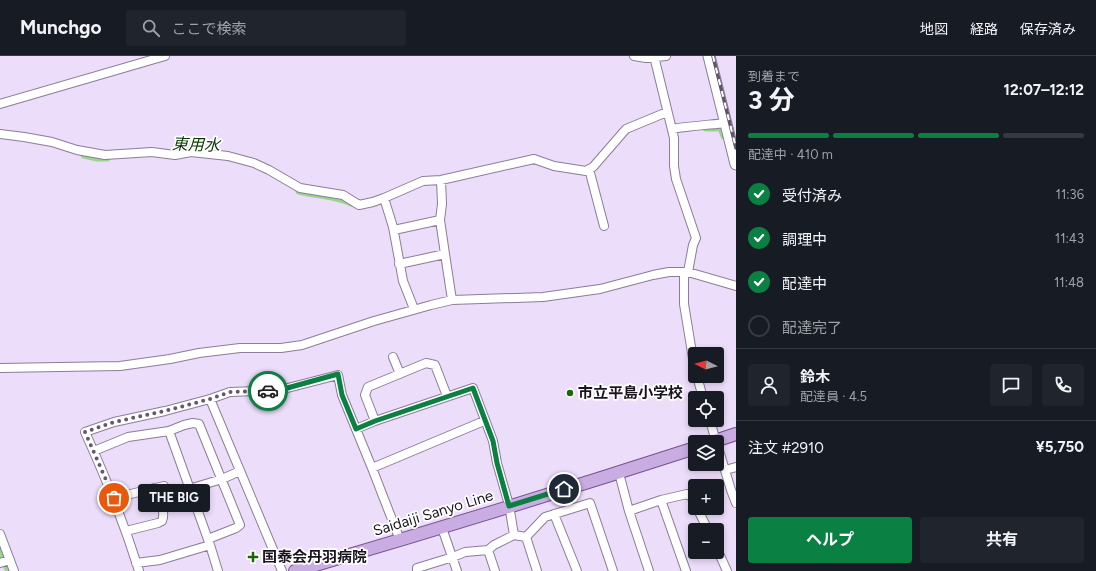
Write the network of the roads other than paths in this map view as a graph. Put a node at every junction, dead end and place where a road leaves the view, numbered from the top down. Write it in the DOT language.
graph roads {
  1 [pos="164,56"];
  2 [pos="634,56"];
  3 [pos="666,56"];
  4 [pos="709,56"];
  5 [pos="654,57"];
  6 [pos="0,104"];
  7 [pos="667,112"];
  8 [pos="726,123"];
  9 [pos="672,129"];
  10 [pos="0,134"];
  11 [pos="736,164"];
  12 [pos="589,169"];
  13 [pos="441,180"];
  14 [pos="384,198"];
  15 [pos="440,220"];
  16 [pos="604,226"];
  17 [pos="394,230"];
  18 [pos="445,254"];
  19 [pos="399,264"];
  20 [pos="686,272"];
  21 [pos="736,286"];
  22 [pos="452,300"];
  23 [pos="414,309"];
  24 [pos="691,347"];
  25 [pos="393,357"];
  26 [pos="0,368"];
  27 [pos="400,374"];
  28 [pos="448,396"];
  29 [pos="210,399"];
  30 [pos="375,421"];
  31 [pos="484,421"];
  32 [pos="356,429"];
  33 [pos="169,432"];
  34 [pos="736,434"];
  35 [pos="724,439"];
  36 [pos="688,450"];
  37 [pos="94,451"];
  38 [pos="736,467"];
  39 [pos="372,468"];
  40 [pos="725,470"];
  41 [pos="240,471"];
  42 [pos="619,472"];
  43 [pos="222,479"];
  44 [pos="164,486"];
  45 [pos="154,488"];
  46 [pos="189,489"];
  47 [pos="688,495"];
  48 [pos="114,498"];
  49 [pos="661,500"];
  50 [pos="736,503"];
  51 [pos="509,506"];
  52 [pos="628,511"];
  53 [pos="554,514"];
  54 [pos="442,528"];
  55 [pos="126,531"];
  56 [pos="0,534"];
  57 [pos="514,535"];
  58 [pos="526,537"];
  59 [pos="400,540"];
  60 [pos="209,542"];
  61 [pos="488,550"];
  62 [pos="453,557"];
  63 [pos="722,559"];
  64 [pos="10,560"];
  65 [pos="0,563"];
  66 [pos="136,563"];
  67 [pos="14,571"];
  68 [pos="139,571"];
  69 [pos="218,571"];
  70 [pos="282,571"];
  71 [pos="295,571"];
  72 [pos="417,571"];
  73 [pos="457,571"];
  74 [pos="495,571"];
  75 [pos="537,571"];
  76 [pos="577,571"];
  77 [pos="613,571"];
  78 [pos="649,571"];
  79 [pos="686,571"];
  80 [pos="727,571"];
  1 -- 6 [label="street"];
  2 -- 5 [label="street"];
  3 -- 5 [label="street"];
  4 -- 8 [label="street"];
  5 -- 7 [label="street"];
  7 -- 9 [label="street"];
  7 -- 12 [label="street"];
  8 -- 9 [label="street"];
  8 -- 11 [label="street"];
  9 -- 20 [label="street"];
  10 -- 14 [label="street"];
  12 -- 13 [label="street"];
  12 -- 16 [label="street"];
  13 -- 14 [label="street"];
  13 -- 15 [label="street"];
  14 -- 17 [label="street"];
  15 -- 17 [label="street"];
  15 -- 18 [label="street"];
  17 -- 19 [label="street"];
  18 -- 19 [label="street"];
  18 -- 22 [label="street"];
  19 -- 23 [label="street"];
  20 -- 21 [label="street"];
  20 -- 22 [label="street"];
  20 -- 24 [label="street"];
  22 -- 23 [label="street"];
  23 -- 26 [label="street"];
  25 -- 27 [label="street"];
  27 -- 28 [label="street"];
  27 -- 30 [label="street"];
  28 -- 30 [label="street"];
  28 -- 31 [label="street"];
  29 -- 32 [label="street"];
  29 -- 37 [label="street"];
  29 -- 41 [label="street"];
  30 -- 32 [label="street"];
  31 -- 39 [label="street"];
  31 -- 51 [label="street"];
  32 -- 39 [label="street"];
  33 -- 37 [label="street"];
  33 -- 43 [label="street"];
  33 -- 46 [label="street"];
  34 -- 35 [label="main road"];
  36 -- 42 [label="main road, Saidaiji Sanyo Line"];
  37 -- 48 [label="street"];
  38 -- 40 [label="street"];
  39 -- 59 [label="street"];
  40 -- 50 [label="street"];
  41 -- 43 [label="street"];
  41 -- 70 [label="street"];
  42 -- 51 [label="main road, Saidaiji Sanyo Line"];
  42 -- 52 [label="street"];
  43 -- 46 [label="street"];
  43 -- 60 [label="street"];
  44 -- 45 [label="street"];
  45 -- 48 [label="street"];
  45 -- 55 [label="street"];
  46 -- 60 [label="street"];
  47 -- 49 [label="street"];
  48 -- 55 [label="street"];
  49 -- 52 [label="street"];
  49 -- 79 [label="street"];
  51 -- 54 [label="main road, Saidaiji Sanyo Line"];
  51 -- 57 [label="street"];
  52 -- 78 [label="street"];
  53 -- 58 [label="street"];
  53 -- 76 [label="street"];
  53 -- 77 [label="street"];
  54 -- 59 [label="main road, Saidaiji Sanyo Line"];
  54 -- 62 [label="street"];
  55 -- 66 [label="street"];
  56 -- 64 [label="street"];
  57 -- 58 [label="street"];
  57 -- 61 [label="street"];
  58 -- 75 [label="street"];
  59 -- 71 [label="main road, Saidaiji Sanyo Line"];
  60 -- 66 [label="street"];
  60 -- 69 [label="street"];
  61 -- 62 [label="street"];
  61 -- 74 [label="street"];
  62 -- 72 [label="street"];
  62 -- 73 [label="street"];
  63 -- 80 [label="street"];
  64 -- 65 [label="street"];
  64 -- 67 [label="street"];
  66 -- 68 [label="street"];
}
